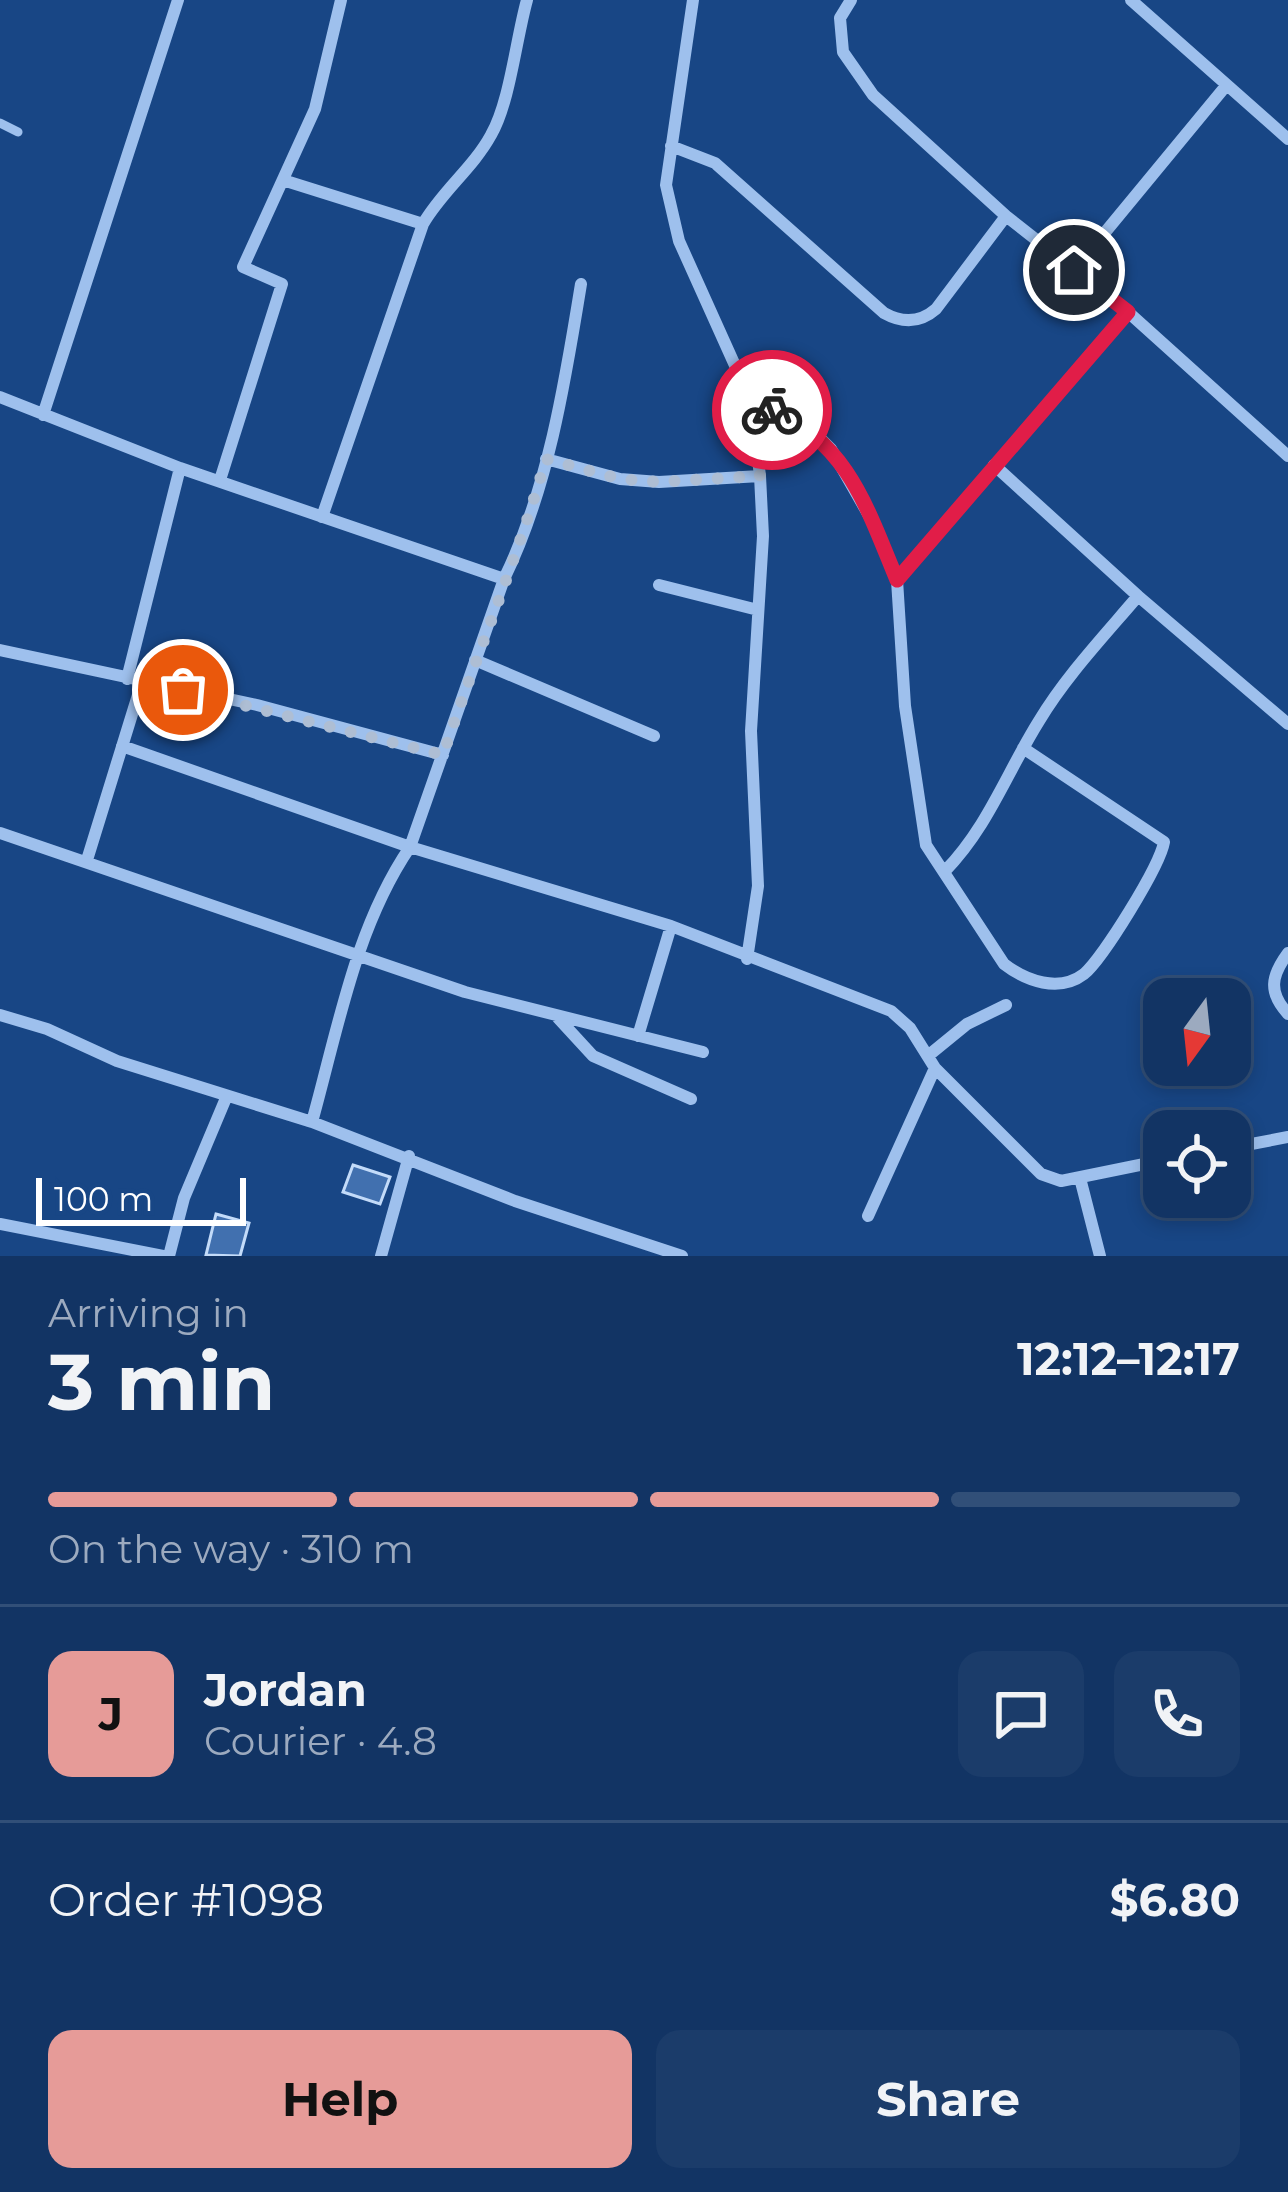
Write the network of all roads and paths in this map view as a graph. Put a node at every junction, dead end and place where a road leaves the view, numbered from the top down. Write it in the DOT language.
graph roads {
  1 [pos="178,0"];
  2 [pos="341,0"];
  3 [pos="527,0"];
  4 [pos="693,0"];
  5 [pos="851,0"];
  6 [pos="1131,0"];
  7 [pos="1225,87"];
  8 [pos="0,123"];
  9 [pos="19,132"];
  10 [pos="1288,139"];
  11 [pos="671,146"];
  12 [pos="286,181"];
  13 [pos="1006,216"];
  14 [pos="423,224"];
  15 [pos="1074,270"];
  16 [pos="581,284"];
  17 [pos="1128,312"];
  18 [pos="0,397"];
  19 [pos="751,401"];
  20 [pos="44,415"];
  21 [pos="1288,456"];
  22 [pos="546,459"];
  23 [pos="994,465"];
  24 [pos="180,468"];
  25 [pos="760,476"];
  26 [pos="220,480"];
  27 [pos="322,517"];
  28 [pos="504,579"];
  29 [pos="897,580"];
  30 [pos="659,585"];
  31 [pos="1138,596"];
  32 [pos="758,610"];
  33 [pos="0,650"];
  34 [pos="475,661"];
  35 [pos="127,679"];
  36 [pos="142,682"];
  37 [pos="1288,724"];
  38 [pos="654,736"];
  39 [pos="122,746"];
  40 [pos="1023,748"];
  41 [pos="443,755"];
  42 [pos="0,833"];
  43 [pos="410,847"];
  44 [pos="87,860"];
  45 [pos="945,871"];
  46 [pos="671,926"];
  47 [pos="359,952"];
  48 [pos="1288,953"];
  49 [pos="747,958"];
  50 [pos="1006,1005"];
  51 [pos="1288,1014"];
  52 [pos="0,1015"];
  53 [pos="557,1017"];
  54 [pos="638,1036"];
  55 [pos="703,1052"];
  56 [pos="932,1061"];
  57 [pos="226,1099"];
  58 [pos="691,1099"];
  59 [pos="312,1122"];
  60 [pos="1288,1137"];
  61 [pos="1251,1144"];
  62 [pos="409,1156"];
  63 [pos="1143,1164"];
  64 [pos="1080,1178"];
  65 [pos="868,1216"];
  66 [pos="0,1224"];
  67 [pos="166,1256"];
  68 [pos="381,1256"];
  69 [pos="682,1256"];
  70 [pos="1100,1256"];
  1 -- 20 [label="street"];
  2 -- 12 [label="street"];
  3 -- 14 [label="street"];
  4 -- 11 [label="street"];
  5 -- 13 [label="street"];
  6 -- 7 [label="street"];
  7 -- 10 [label="street"];
  7 -- 15 [label="street"];
  8 -- 9 [label="lane"];
  11 -- 13 [label="street"];
  11 -- 19 [label="street"];
  12 -- 14 [label="street"];
  12 -- 26 [label="street"];
  13 -- 15 [label="street"];
  14 -- 27 [label="street"];
  15 -- 17 [label="street"];
  16 -- 22 [label="street"];
  17 -- 21 [label="street"];
  17 -- 23 [label="street"];
  18 -- 20 [label="street"];
  19 -- 25 [label="street"];
  19 -- 29 [label="street"];
  20 -- 24 [label="street"];
  22 -- 25 [label="street"];
  22 -- 28 [label="street"];
  23 -- 29 [label="street"];
  23 -- 31 [label="street"];
  24 -- 26 [label="street"];
  24 -- 35 [label="street"];
  25 -- 32 [label="street"];
  26 -- 27 [label="street"];
  27 -- 28 [label="street"];
  28 -- 34 [label="street"];
  29 -- 45 [label="street"];
  30 -- 32 [label="street"];
  31 -- 37 [label="street"];
  31 -- 40 [label="street"];
  32 -- 49 [label="street"];
  33 -- 35 [label="street"];
  34 -- 38 [label="street"];
  34 -- 41 [label="street"];
  35 -- 36 [label="street"];
  36 -- 39 [label="street"];
  36 -- 41 [label="street"];
  39 -- 43 [label="street"];
  39 -- 44 [label="street"];
  40 -- 45 [label="street"];
  40 -- 45 [label="street"];
  41 -- 43 [label="street"];
  42 -- 44 [label="street"];
  43 -- 46 [label="street"];
  43 -- 47 [label="street"];
  44 -- 47 [label="street"];
  46 -- 49 [label="street"];
  46 -- 54 [label="street"];
  47 -- 53 [label="street"];
  47 -- 59 [label="street"];
  48 -- 51 [label="street"];
  49 -- 56 [label="street"];
  50 -- 56 [label="street"];
  52 -- 57 [label="street"];
  53 -- 54 [label="street"];
  53 -- 58 [label="street"];
  54 -- 55 [label="street"];
  56 -- 64 [label="street"];
  56 -- 65 [label="street"];
  57 -- 59 [label="street"];
  57 -- 67 [label="street"];
  59 -- 62 [label="street"];
  60 -- 61 [label="street"];
  62 -- 68 [label="street"];
  62 -- 69 [label="street"];
  63 -- 64 [label="street"];
  64 -- 70 [label="street"];
  66 -- 67 [label="street"];
}
